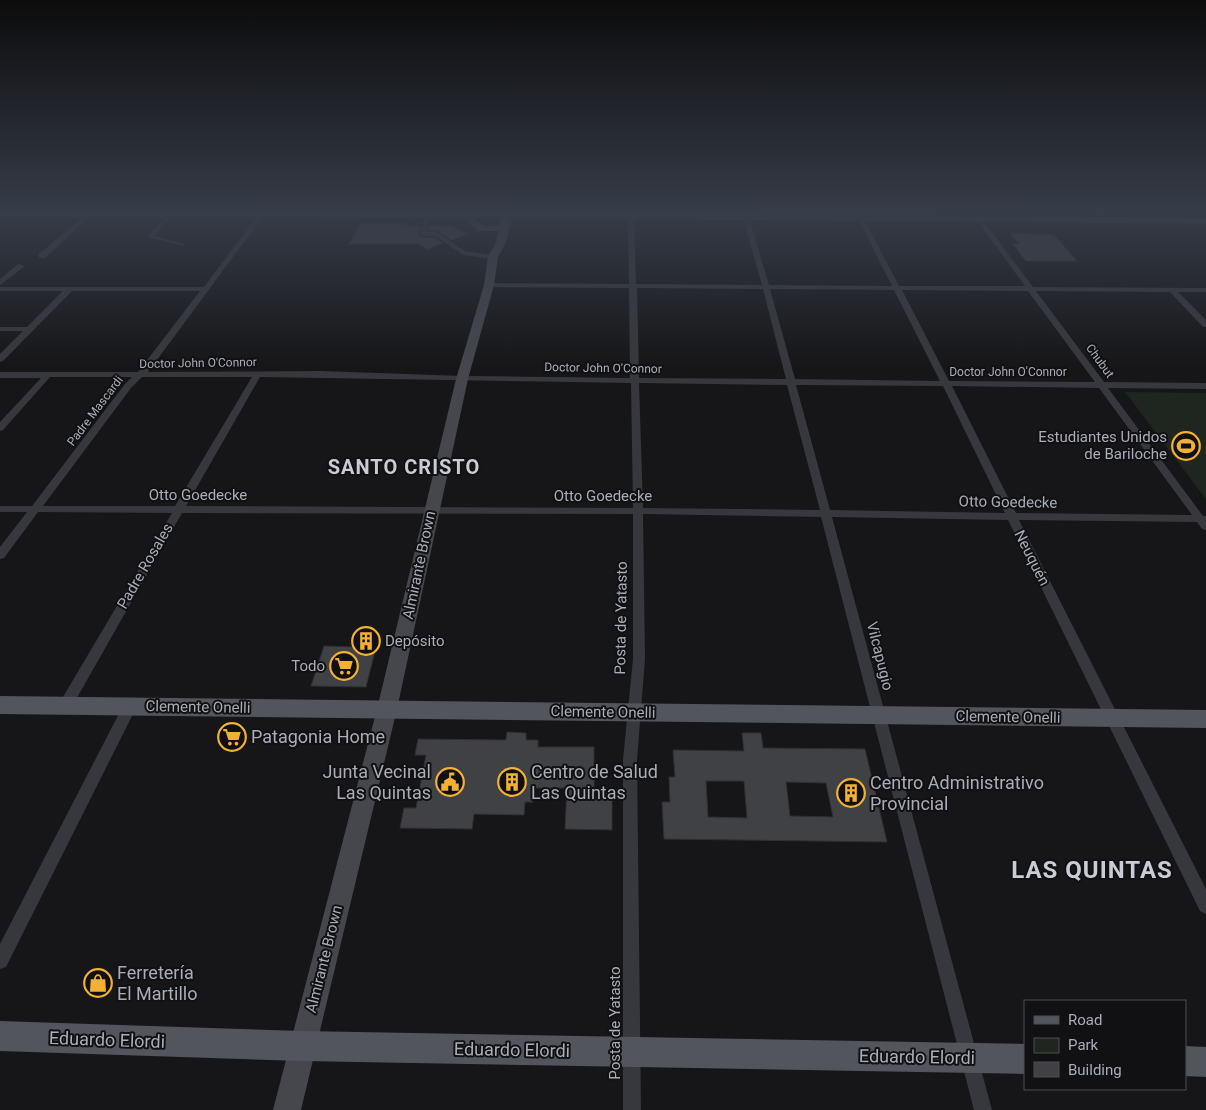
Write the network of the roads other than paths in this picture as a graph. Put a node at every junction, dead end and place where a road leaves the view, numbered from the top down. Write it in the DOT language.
graph roads {
  1 [pos="225,263"];
  2 [pos="493,263"];
  3 [pos="633,263"];
  4 [pos="759,263"];
  5 [pos="884,263"];
  6 [pos="1012,263"];
  7 [pos="21,266"];
  8 [pos="0,283"];
  9 [pos="489,285"];
  10 [pos="634,286"];
  11 [pos="766,286"];
  12 [pos="896,287"];
  13 [pos="0,288"];
  14 [pos="70,289"];
  15 [pos="205,289"];
  16 [pos="1031,289"];
  17 [pos="1172,290"];
  18 [pos="1206,290"];
  19 [pos="1206,325"];
  20 [pos="0,329"];
  21 [pos="30,329"];
  22 [pos="0,359"];
  23 [pos="0,375"];
  24 [pos="257,375"];
  25 [pos="47,376"];
  26 [pos="137,376"];
  27 [pos="462,379"];
  28 [pos="635,381"];
  29 [pos="791,384"];
  30 [pos="946,384"];
  31 [pos="1101,385"];
  32 [pos="1206,386"];
  33 [pos="0,428"];
  34 [pos="0,509"];
  35 [pos="35,510"];
  36 [pos="178,510"];
  37 [pos="431,511"];
  38 [pos="638,511"];
  39 [pos="827,514"];
  40 [pos="1012,517"];
  41 [pos="1204,521"];
  42 [pos="0,555"];
  43 [pos="0,705"];
  44 [pos="65,706"];
  45 [pos="130,706"];
  46 [pos="388,709"];
  47 [pos="632,712"];
  48 [pos="878,715"];
  49 [pos="1112,718"];
  50 [pos="1206,719"];
  51 [pos="1206,906"];
  52 [pos="0,961"];
  53 [pos="0,1036"];
  54 [pos="302,1046"];
  55 [pos="632,1053"];
  56 [pos="969,1058"];
  57 [pos="1024,1059"];
  58 [pos="1186,1062"];
  59 [pos="1206,1062"];
  60 [pos="287,1110"];
  61 [pos="632,1110"];
  62 [pos="983,1110"];
  1 -- 15 [label="street, Padre Mascardi"];
  2 -- 9 [label="street, Almirante Brown"];
  3 -- 10 [label="street, Posta de Yatasto"];
  4 -- 11 [label="street, Vilcapugio"];
  5 -- 12 [label="street, Neuquén"];
  6 -- 16 [label="street, Chubut"];
  7 -- 8 [label="street"];
  9 -- 10 [label="street"];
  9 -- 27 [label="street, Almirante Brown"];
  10 -- 11 [label="street"];
  10 -- 28 [label="street, Posta de Yatasto"];
  11 -- 12 [label="street"];
  11 -- 29 [label="street, Vilcapugio"];
  12 -- 16 [label="street"];
  12 -- 30 [label="street, Neuquén"];
  13 -- 14 [label="street"];
  14 -- 15 [label="street"];
  14 -- 21 [label="street"];
  15 -- 26 [label="street, Padre Mascardi"];
  16 -- 17 [label="street"];
  16 -- 31 [label="street, Chubut"];
  17 -- 18 [label="street"];
  17 -- 19 [label="street"];
  20 -- 21 [label="lane"];
  21 -- 22 [label="street"];
  23 -- 25 [label="street, Doctor John O'Connor"];
  24 -- 26 [label="street, Doctor John O'Connor"];
  24 -- 27 [label="street, Doctor John O'Connor"];
  24 -- 36 [label="street, Padre Rosales"];
  25 -- 26 [label="street, Doctor John O'Connor"];
  25 -- 33 [label="street"];
  26 -- 35 [label="street, Padre Mascardi"];
  27 -- 28 [label="street, Doctor John O'Connor"];
  27 -- 37 [label="street, Almirante Brown"];
  28 -- 29 [label="street, Doctor John O'Connor"];
  28 -- 38 [label="street, Posta de Yatasto"];
  29 -- 30 [label="street, Doctor John O'Connor"];
  29 -- 39 [label="street, Vilcapugio"];
  30 -- 31 [label="street, Doctor John O'Connor"];
  30 -- 40 [label="street, Neuquén"];
  31 -- 32 [label="street, Doctor John O'Connor"];
  31 -- 41 [label="street, Chubut"];
  34 -- 35 [label="street, Otto Goedecke"];
  35 -- 36 [label="street, Otto Goedecke"];
  35 -- 42 [label="street, Padre Mascardi"];
  36 -- 37 [label="street, Otto Goedecke"];
  36 -- 44 [label="street, Padre Rosales"];
  37 -- 38 [label="street, Otto Goedecke"];
  37 -- 46 [label="street, Almirante Brown"];
  38 -- 39 [label="street, Otto Goedecke"];
  38 -- 47 [label="street, Posta de Yatasto"];
  39 -- 40 [label="street, Otto Goedecke"];
  39 -- 48 [label="street, Vilcapugio"];
  40 -- 41 [label="street, Otto Goedecke"];
  40 -- 49 [label="street, Neuquén"];
  43 -- 44 [label="main road, Clemente Onelli"];
  44 -- 45 [label="main road, Clemente Onelli"];
  45 -- 46 [label="main road, Clemente Onelli"];
  45 -- 52 [label="street"];
  46 -- 47 [label="main road, Clemente Onelli"];
  46 -- 54 [label="street, Almirante Brown"];
  47 -- 48 [label="main road, Clemente Onelli"];
  47 -- 55 [label="street, Posta de Yatasto"];
  48 -- 49 [label="main road, Clemente Onelli"];
  48 -- 56 [label="street, Vilcapugio"];
  49 -- 50 [label="main road, Clemente Onelli"];
  49 -- 51 [label="street, Neuquén"];
  53 -- 54 [label="main road, Eduardo Elordi"];
  54 -- 55 [label="main road, Eduardo Elordi"];
  54 -- 60 [label="street, Almirante Brown"];
  55 -- 56 [label="main road, Eduardo Elordi"];
  55 -- 61 [label="street, Posta de Yatasto"];
  56 -- 57 [label="main road, Eduardo Elordi"];
  56 -- 62 [label="street, Vilcapugio"];
  58 -- 59 [label="main road"];
}
